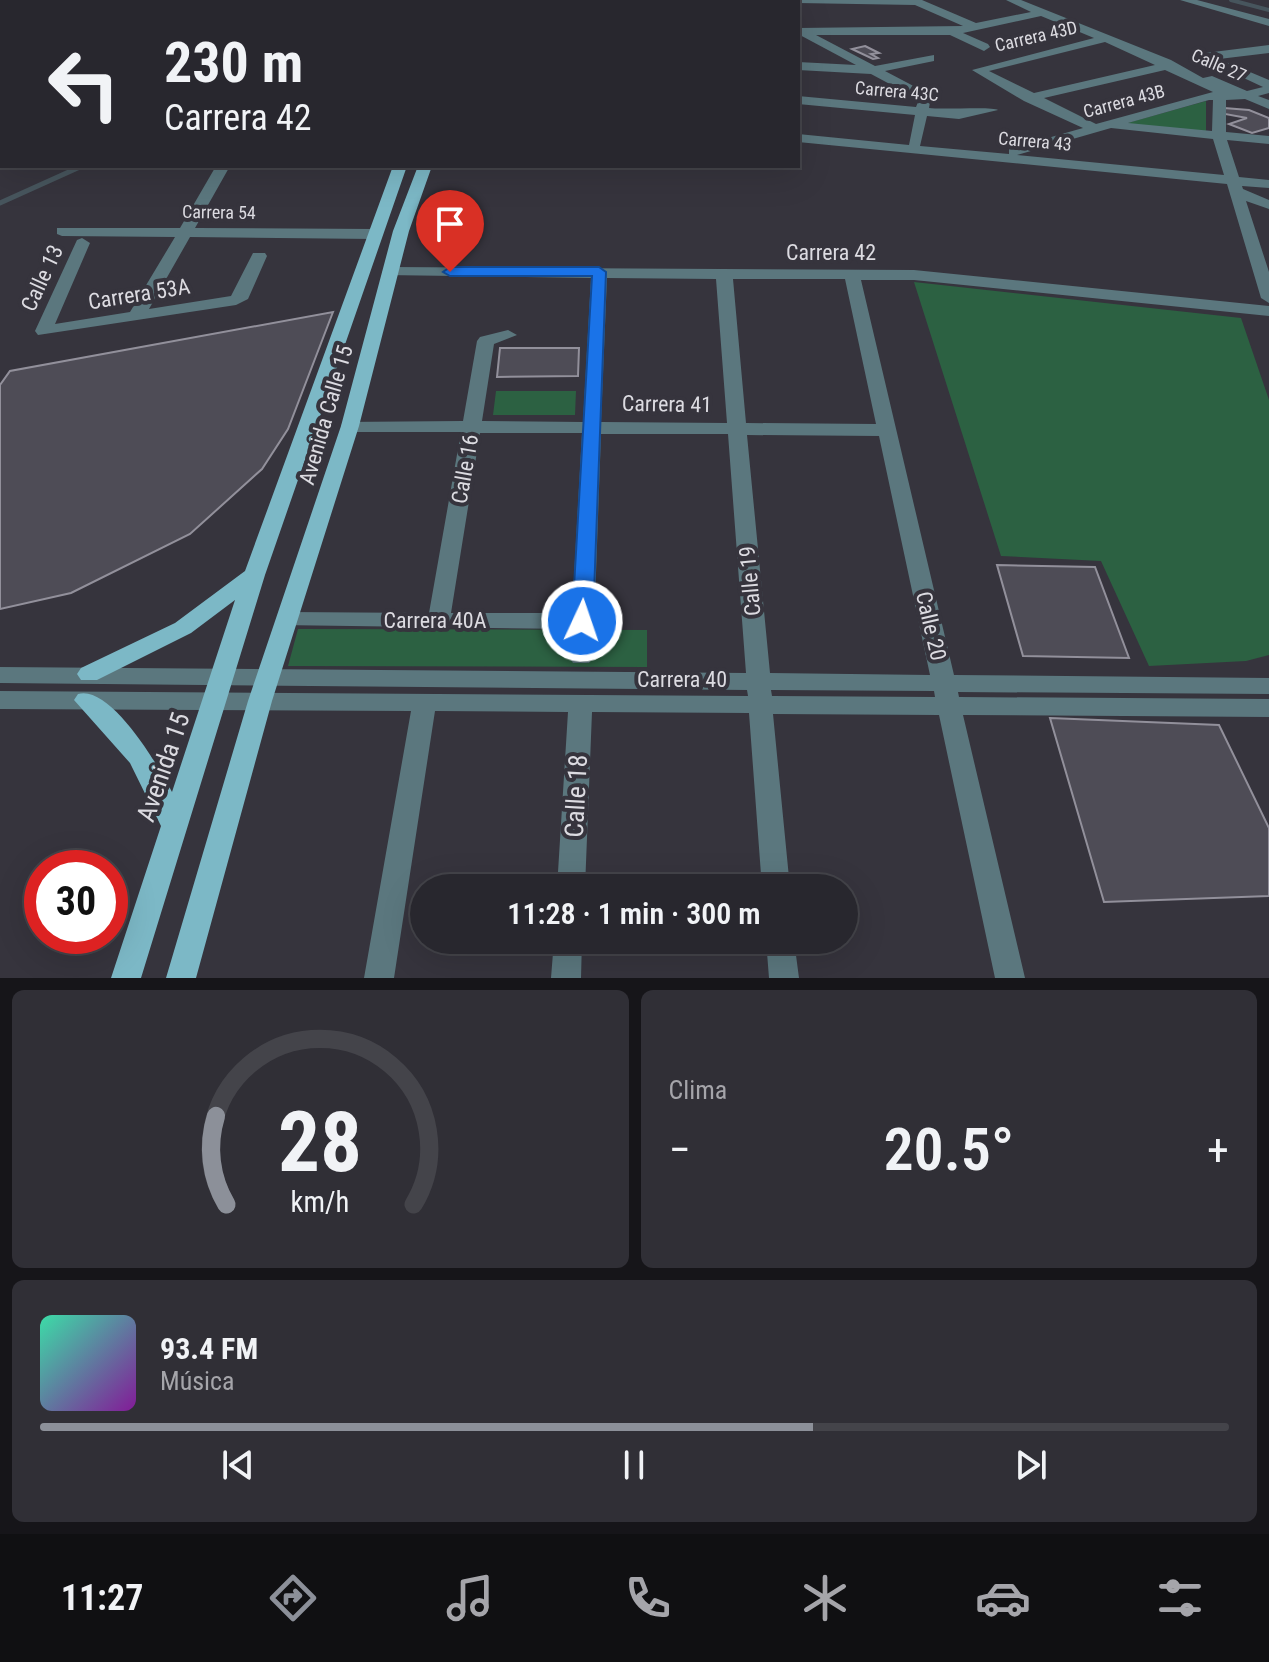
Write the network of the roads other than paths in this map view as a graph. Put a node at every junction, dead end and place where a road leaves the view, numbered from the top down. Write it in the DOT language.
graph roads {
  1 [pos="800,0"];
  2 [pos="1011,0"];
  3 [pos="1185,0"];
  4 [pos="1041,13"];
  5 [pos="1269,23"];
  6 [pos="977,28"];
  7 [pos="800,31"];
  8 [pos="952,32"];
  9 [pos="1103,39"];
  10 [pos="984,47"];
  11 [pos="1269,49"];
  12 [pos="1220,53"];
  13 [pos="930,58"];
  14 [pos="1164,64"];
  15 [pos="800,66"];
  16 [pos="873,70"];
  17 [pos="1269,71"];
  18 [pos="1269,87"];
  19 [pos="1219,92"];
  20 [pos="1242,96"];
  21 [pos="1029,98"];
  22 [pos="800,100"];
  23 [pos="1269,108"];
  24 [pos="992,110"];
  25 [pos="921,112"];
  26 [pos="1098,126"];
  27 [pos="800,135"];
  28 [pos="800,135"];
  29 [pos="1219,136"];
  30 [pos="1269,140"];
  31 [pos="915,143"];
  32 [pos="1014,152"];
  33 [pos="222,168"];
  34 [pos="399,168"];
  35 [pos="424,168"];
  36 [pos="1269,175"];
  37 [pos="1231,181"];
  38 [pos="1269,184"];
  39 [pos="1269,207"];
  40 [pos="1242,216"];
  41 [pos="62,231"];
  42 [pos="182,232"];
  43 [pos="374,234"];
  44 [pos="82,243"];
  45 [pos="259,256"];
  46 [pos="390,272"];
  47 [pos="599,272"];
  48 [pos="724,273"];
  49 [pos="852,274"];
  50 [pos="1269,298"];
  51 [pos="1269,311"];
  52 [pos="137,315"];
  53 [pos="42,331"];
  54 [pos="508,335"];
  55 [pos="350,426"];
  56 [pos="472,426"];
  57 [pos="592,427"];
  58 [pos="737,428"];
  59 [pos="887,430"];
  60 [pos="254,575"];
  61 [pos="288,620"];
  62 [pos="439,620"];
  63 [pos="582,621"];
  64 [pos="581,657"];
  65 [pos="89,674"];
  66 [pos="0,675"];
  67 [pos="758,679"];
  68 [pos="1269,686"];
  69 [pos="221,688"];
  70 [pos="265,689"];
  71 [pos="946,695"];
  72 [pos="0,700"];
  73 [pos="86,700"];
  74 [pos="424,703"];
  75 [pos="761,704"];
  76 [pos="580,705"];
  77 [pos="1269,708"];
  78 [pos="174,826"];
  79 [pos="572,874"];
  80 [pos="775,874"];
  81 [pos="567,954"];
  82 [pos="781,954"];
  83 [pos="126,978"];
  84 [pos="181,978"];
  85 [pos="379,978"];
  86 [pos="566,978"];
  87 [pos="784,978"];
  88 [pos="1010,978"];
  1 -- 6 [label="street"];
  2 -- 4 [label="street, Calle 27"];
  3 -- 5 [label="street"];
  4 -- 6 [label="street"];
  4 -- 9 [label="street, Calle 27"];
  6 -- 8 [label="street"];
  7 -- 8 [label="street"];
  7 -- 16 [label="street"];
  8 -- 10 [label="street"];
  9 -- 14 [label="street, Calle 27"];
  9 -- 21 [label="street, Carrera 43D"];
  11 -- 12 [label="street"];
  12 -- 17 [label="street"];
  12 -- 18 [label="street"];
  13 -- 16 [label="street"];
  14 -- 19 [label="street, Calle 27"];
  14 -- 20 [label="street, Calle 27"];
  14 -- 21 [label="street"];
  15 -- 16 [label="street"];
  16 -- 25 [label="street"];
  18 -- 20 [label="street"];
  19 -- 20 [label="street, Carrera 43B"];
  19 -- 26 [label="street, Carrera 43B"];
  19 -- 29 [label="street"];
  20 -- 23 [label="street, Calle 27"];
  21 -- 26 [label="street"];
  22 -- 25 [label="street, Carrera 43C"];
  24 -- 25 [label="street, Carrera 43C"];
  25 -- 31 [label="street"];
  26 -- 29 [label="street"];
  26 -- 32 [label="street, Carrera 43B"];
  27 -- 31 [label="street, Carrera 43"];
  28 -- 37 [label="street, Carrera 43"];
  29 -- 30 [label="street"];
  29 -- 37 [label="street"];
  31 -- 32 [label="street, Carrera 43"];
  32 -- 37 [label="street, Carrera 43"];
  33 -- 42 [label="street"];
  34 -- 43 [label="main road, Avenida Calle 15"];
  35 -- 46 [label="main road, Avenida Calle 15"];
  36 -- 37 [label="street, Carrera 43"];
  37 -- 38 [label="street, Carrera 43"];
  37 -- 39 [label="street"];
  37 -- 40 [label="street"];
  39 -- 40 [label="street"];
  40 -- 50 [label="street"];
  41 -- 42 [label="street, Carrera 54"];
  42 -- 43 [label="street, Carrera 54"];
  42 -- 52 [label="street"];
  43 -- 60 [label="main road, Avenida Calle 15"];
  44 -- 53 [label="street, Calle 13"];
  45 -- 52 [label="street, Carrera 53A"];
  46 -- 47 [label="street, Carrera 42"];
  46 -- 55 [label="main road, Avenida Calle 15"];
  47 -- 48 [label="street, Carrera 42"];
  47 -- 57 [label="street"];
  48 -- 49 [label="street, Carrera 42"];
  48 -- 58 [label="street, Calle 19"];
  49 -- 51 [label="street, Carrera 42"];
  49 -- 59 [label="street, Calle 20"];
  52 -- 53 [label="street, Carrera 53A"];
  54 -- 56 [label="street, Calle 16"];
  55 -- 56 [label="street, Carrera 41"];
  55 -- 61 [label="main road, Avenida Calle 15"];
  56 -- 57 [label="street, Carrera 41"];
  56 -- 62 [label="street, Calle 16"];
  57 -- 58 [label="street, Carrera 41"];
  57 -- 63 [label="street"];
  58 -- 59 [label="street, Carrera 41"];
  58 -- 67 [label="street, Calle 19"];
  59 -- 71 [label="street, Calle 20"];
  60 -- 65 [label="main road"];
  60 -- 69 [label="main road, Avenida 15"];
  61 -- 62 [label="street, Carrera 40A"];
  61 -- 70 [label="main road, Avenida Calle 15"];
  62 -- 63 [label="street, Carrera 40A"];
  63 -- 64 [label="street"];
  65 -- 66 [label="street, Carrera 40"];
  65 -- 69 [label="street, Carrera 40"];
  67 -- 70 [label="street, Carrera 40"];
  67 -- 71 [label="street, Carrera 40"];
  67 -- 75 [label="street, Calle 19"];
  68 -- 71 [label="street, Carrera 40"];
  69 -- 70 [label="street, Carrera 40"];
  69 -- 73 [label="street, Carrera 40"];
  69 -- 78 [label="main road, Avenida 15"];
  70 -- 74 [label="street, Carrera 40"];
  70 -- 84 [label="main road"];
  71 -- 75 [label="street, Carrera 40"];
  71 -- 77 [label="street, Carrera 40"];
  71 -- 88 [label="street, Calle 20"];
  72 -- 73 [label="street, Carrera 40"];
  73 -- 78 [label="main road"];
  74 -- 76 [label="street, Carrera 40"];
  74 -- 85 [label="street"];
  75 -- 76 [label="street, Carrera 40"];
  75 -- 80 [label="street, Calle 19"];
  76 -- 79 [label="street, Calle 18"];
  78 -- 83 [label="main road, Avenida 15"];
  81 -- 86 [label="street"];
  82 -- 87 [label="street"];
}
